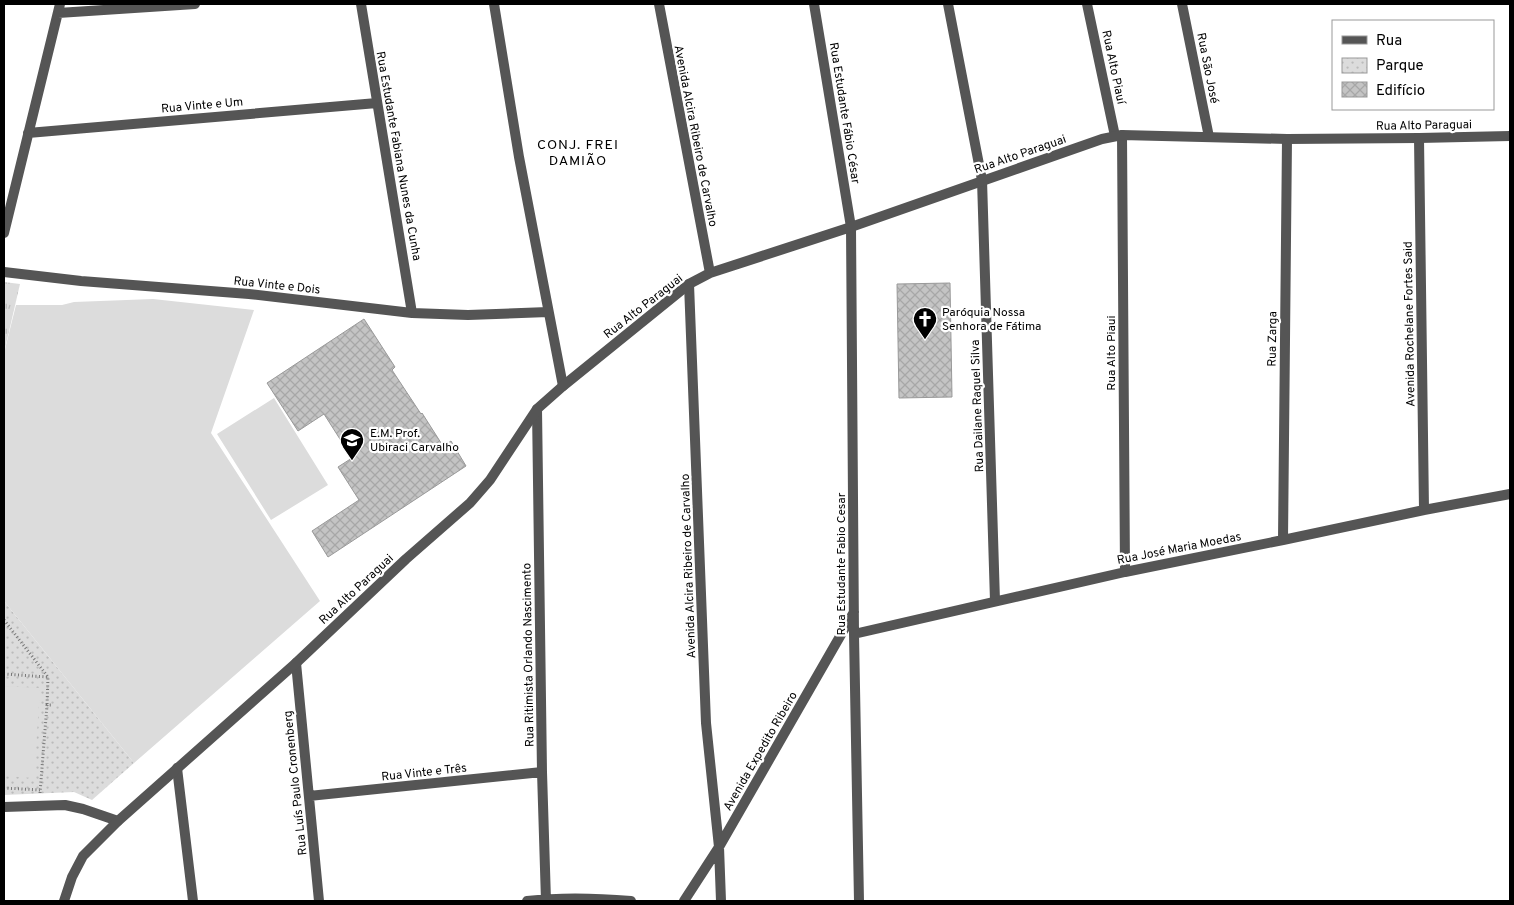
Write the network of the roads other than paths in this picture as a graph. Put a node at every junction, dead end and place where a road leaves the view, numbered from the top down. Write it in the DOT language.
graph roads {
  1 [pos="195,4"];
  2 [pos="361,4"];
  3 [pos="494,4"];
  4 [pos="659,4"];
  5 [pos="814,4"];
  6 [pos="948,4"];
  7 [pos="1088,4"];
  8 [pos="1182,4"];
  9 [pos="59,8"];
  10 [pos="377,103"];
  11 [pos="28,133"];
  12 [pos="1119,136"];
  13 [pos="1510,136"];
  14 [pos="1209,137"];
  15 [pos="1419,138"];
  16 [pos="1287,139"];
  17 [pos="982,180"];
  18 [pos="851,227"];
  19 [pos="4,233"];
  20 [pos="4,272"];
  21 [pos="710,273"];
  22 [pos="689,284"];
  23 [pos="412,312"];
  24 [pos="548,312"];
  25 [pos="563,386"];
  26 [pos="537,409"];
  27 [pos="1510,494"];
  28 [pos="1424,510"];
  29 [pos="1283,540"];
  30 [pos="1124,572"];
  31 [pos="996,601"];
  32 [pos="854,612"];
  33 [pos="854,634"];
  34 [pos="296,663"];
  35 [pos="177,768"];
  36 [pos="542,772"];
  37 [pos="309,796"];
  38 [pos="4,807"];
  39 [pos="118,821"];
  40 [pos="719,847"];
  41 [pos="546,900"];
  42 [pos="64,901"];
  43 [pos="193,901"];
  44 [pos="319,901"];
  45 [pos="527,901"];
  46 [pos="631,901"];
  47 [pos="684,901"];
  48 [pos="721,901"];
  49 [pos="859,901"];
  1 -- 9 [label="street"];
  2 -- 10 [label="street, Rua Estudante Fabiana Nunes da Cunha"];
  3 -- 24 [label="street"];
  4 -- 21 [label="street, Avenida Alcira Ribeiro de Carvalho"];
  5 -- 18 [label="street, Rua Estudante Fábio César"];
  6 -- 17 [label="street, Rua Dailane Raquel Silva"];
  7 -- 12 [label="street, Rua Alto Piauí"];
  8 -- 14 [label="street, Rua São José"];
  9 -- 11 [label="street"];
  10 -- 11 [label="street, Rua Vinte e Um"];
  10 -- 23 [label="street, Rua Estudante Fabiana Nunes da Cunha"];
  11 -- 19 [label="street"];
  12 -- 14 [label="street, Rua Alto Paraguai"];
  12 -- 17 [label="street, Rua Alto Paraguai"];
  12 -- 30 [label="street, Rua Alto Piaui"];
  13 -- 15 [label="street, Rua Alto Paraguai"];
  14 -- 16 [label="street, Rua Alto Paraguai"];
  15 -- 16 [label="street, Rua Alto Paraguai"];
  15 -- 28 [label="street, Avenida Rochelane Fortes Said"];
  16 -- 29 [label="street, Rua Zarga"];
  17 -- 18 [label="street, Rua Alto Paraguai"];
  17 -- 31 [label="street, Rua Dailane Raquel Silva"];
  18 -- 21 [label="street, Rua Alto Paraguai"];
  18 -- 32 [label="street, Rua Estudante Fabio Cesar"];
  20 -- 23 [label="street, Rua Vinte e Dois"];
  21 -- 22 [label="street, Rua Alto Paraguai"];
  22 -- 25 [label="street, Rua Alto Paraguai"];
  22 -- 40 [label="street, Avenida Alcira Ribeiro de Carvalho"];
  23 -- 24 [label="street, Rua Vinte e Dois"];
  24 -- 25 [label="street"];
  25 -- 26 [label="street, Rua Alto Paraguai"];
  26 -- 34 [label="street, Rua Alto Paraguai"];
  26 -- 36 [label="street, Rua Ritimista Orlando Nascimento"];
  27 -- 28 [label="street, Rua José Maria Moedas"];
  28 -- 29 [label="street, Rua José Maria Moedas"];
  29 -- 30 [label="street, Rua José Maria Moedas"];
  30 -- 31 [label="street, Rua José Maria Moedas"];
  31 -- 33 [label="street, Rua José Maria Moedas"];
  32 -- 33 [label="street, Rua Estudante Fabio Cesar"];
  32 -- 40 [label="street, Avenida Expedito Ribeiro"];
  33 -- 49 [label="street, Rua Estudante Fabio Cesar"];
  34 -- 35 [label="street, Rua Alto Paraguai"];
  34 -- 37 [label="street, Rua Luís Paulo Cronenberg"];
  35 -- 39 [label="street, Rua Alto Paraguai"];
  35 -- 43 [label="street"];
  36 -- 37 [label="street, Rua Vinte e Três"];
  36 -- 41 [label="street, Rua Ritimista Orlando Nascimento"];
  37 -- 44 [label="street, Rua Luís Paulo Cronenberg"];
  38 -- 39 [label="street"];
  39 -- 42 [label="street, Rua Alto Paraguai"];
  40 -- 47 [label="street, Avenida Expedito Ribeiro"];
  40 -- 48 [label="street, Avenida Alcira Ribeiro de Carvalho"];
  41 -- 45 [label="street"];
  41 -- 46 [label="street"];
}
